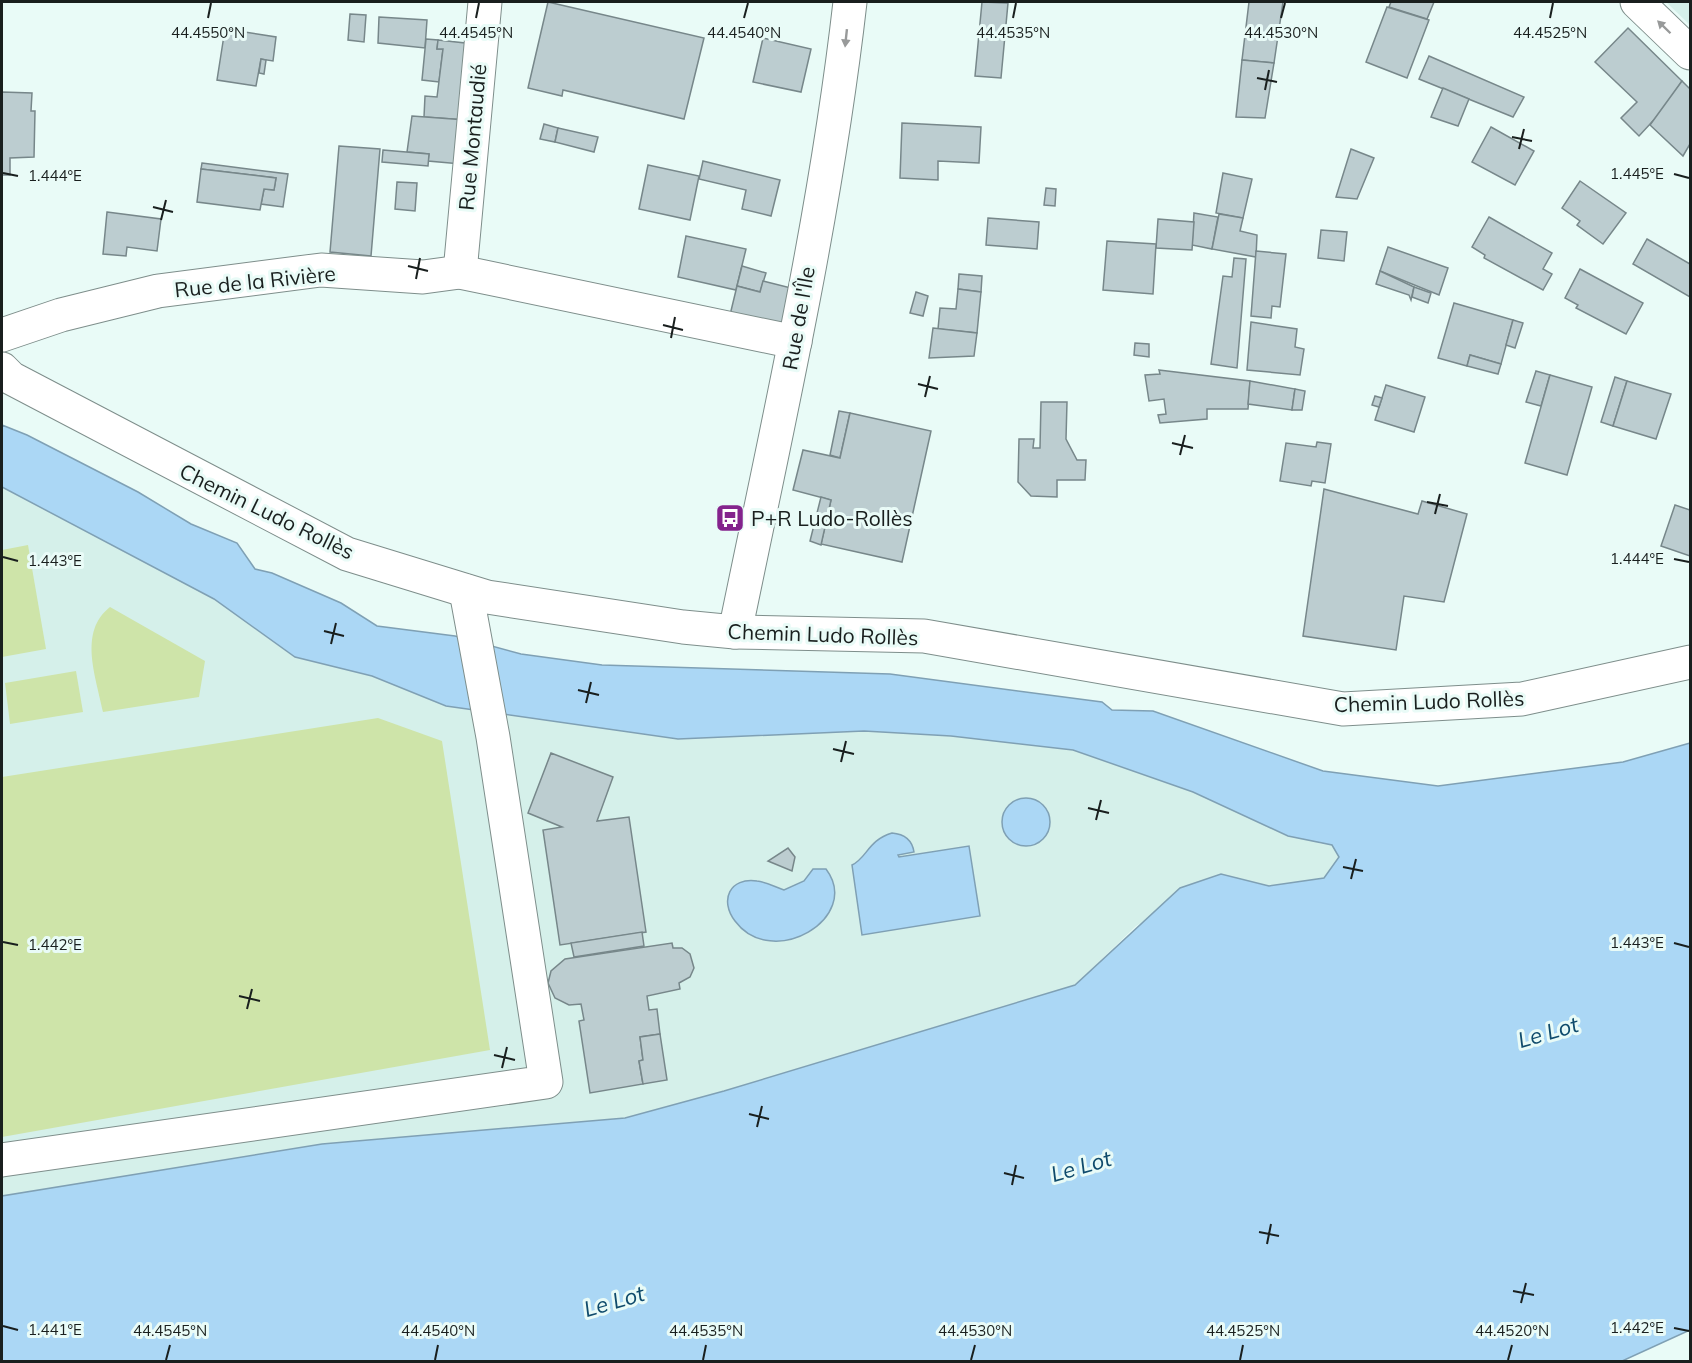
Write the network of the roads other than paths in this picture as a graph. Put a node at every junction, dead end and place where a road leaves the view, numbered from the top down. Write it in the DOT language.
graph roads {
  1 [pos="485,2"];
  2 [pos="850,2"];
  3 [pos="1637,2"];
  4 [pos="1690,53"];
  5 [pos="460,272"];
  6 [pos="2,335"];
  7 [pos="795,342"];
  8 [pos="2,369"];
  9 [pos="468,605"];
  10 [pos="735,632"];
  11 [pos="1690,662"];
  12 [pos="2,1160"];
  1 -- 5 [label="street, Rue Montaudié"];
  2 -- 7 [label="street, Rue de l'Île, one-way"];
  4 -- 3 [label="street, one-way"];
  5 -- 6 [label="street, Rue de la Rivière"];
  5 -- 7 [label="street, Rue de la Rivière"];
  7 -- 10 [label="street, Rue de l'Île"];
  8 -- 9 [label="street, Chemin Ludo Rollès"];
  9 -- 10 [label="street, Chemin Ludo Rollès"];
  9 -- 12 [label="street"];
  10 -- 11 [label="street, Chemin Ludo Rollès"];
}
